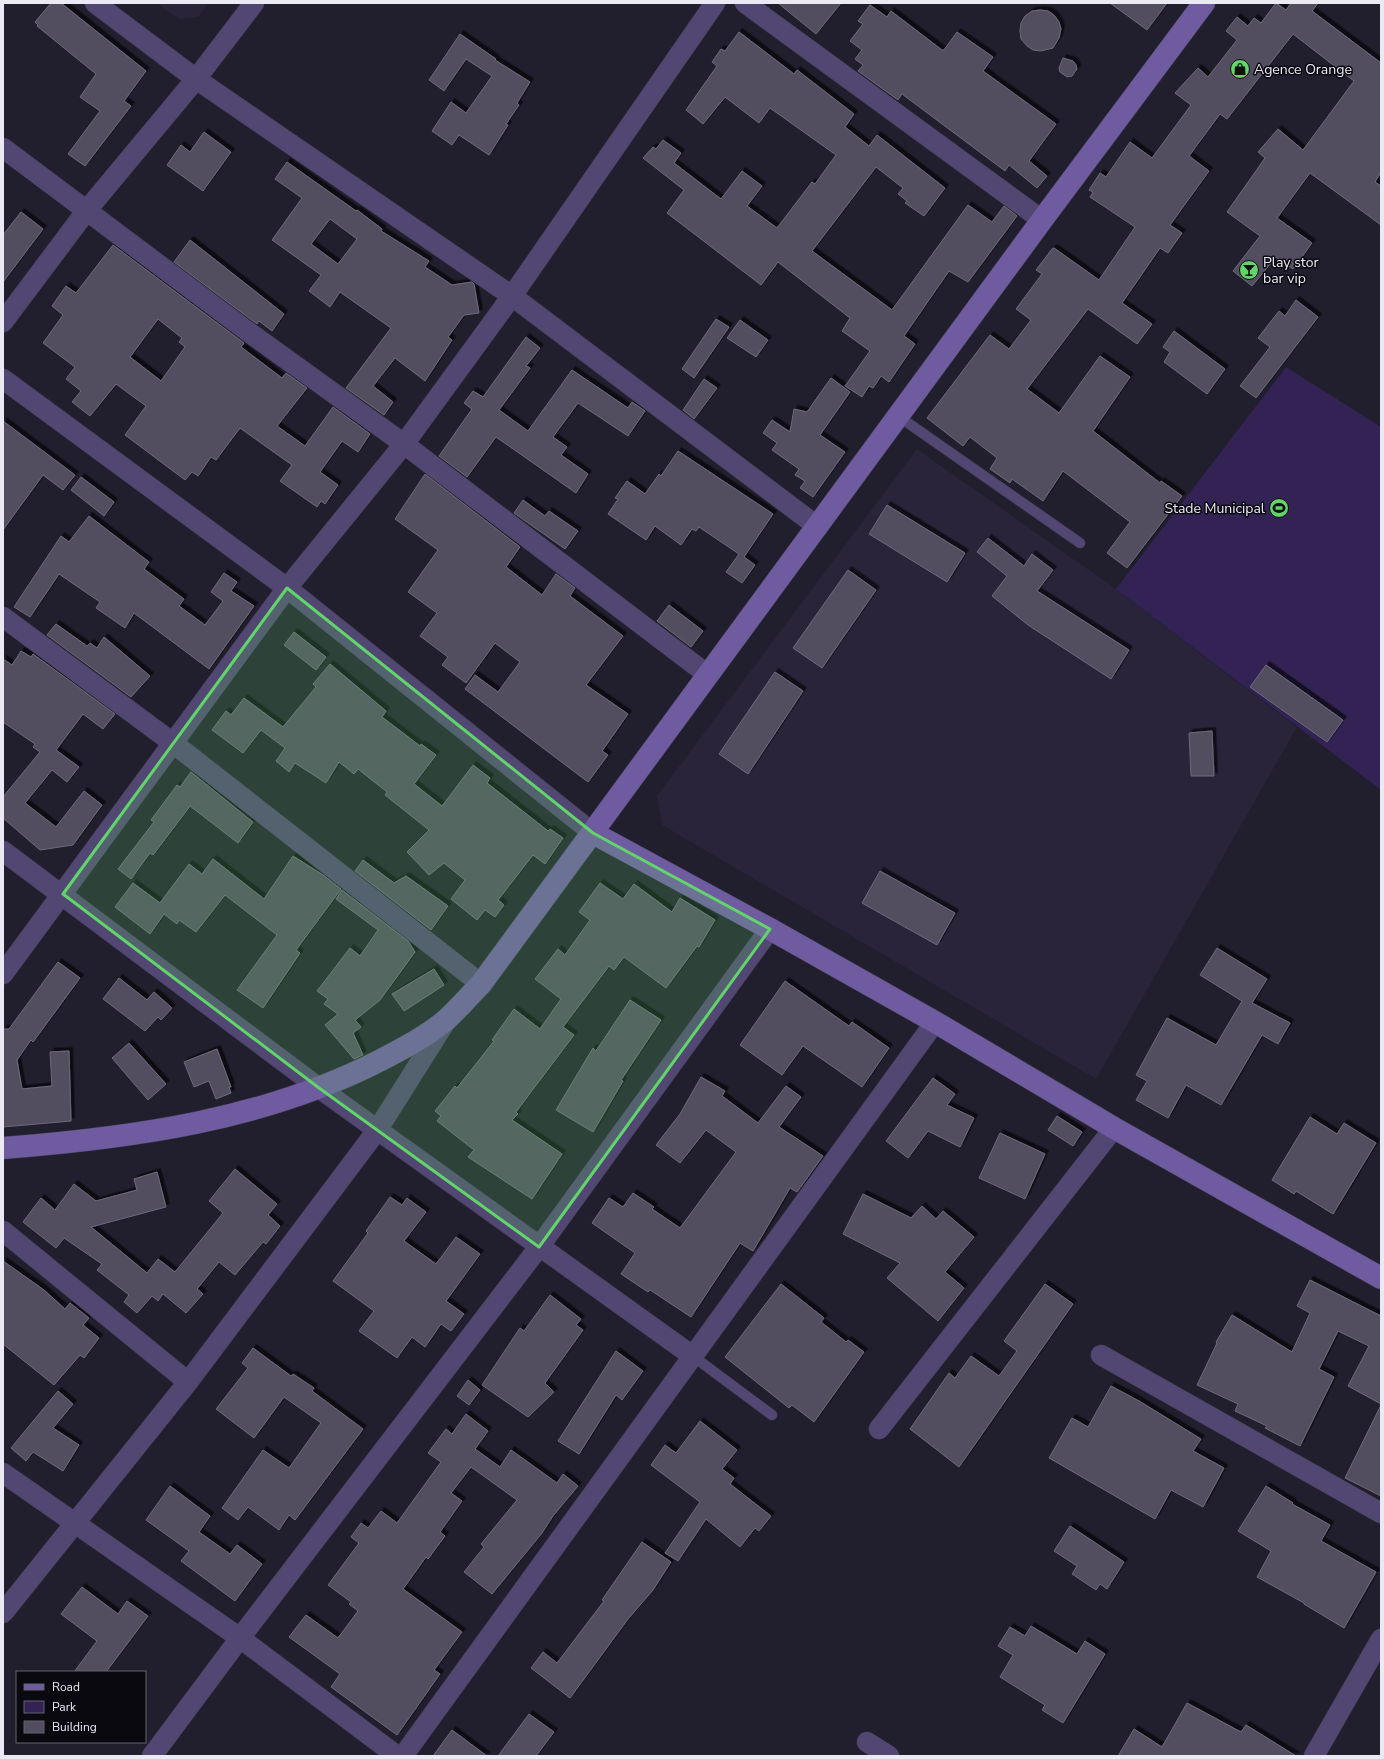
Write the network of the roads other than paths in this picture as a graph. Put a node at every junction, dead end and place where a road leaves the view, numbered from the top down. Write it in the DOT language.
graph roads {
  1 [pos="95,3"];
  2 [pos="254,3"];
  3 [pos="715,3"];
  4 [pos="745,3"];
  5 [pos="1204,3"];
  6 [pos="196,79"];
  7 [pos="3,148"];
  8 [pos="87,210"];
  9 [pos="1042,220"];
  10 [pos="512,296"];
  11 [pos="3,322"];
  12 [pos="3,379"];
  13 [pos="898,416"];
  14 [pos="404,444"];
  15 [pos="818,527"];
  16 [pos="1080,543"];
  17 [pos="287,588"];
  18 [pos="3,617"];
  19 [pos="708,675"];
  20 [pos="173,743"];
  21 [pos="593,833"];
  22 [pos="3,851"];
  23 [pos="62,894"];
  24 [pos="770,929"];
  25 [pos="3,974"];
  26 [pos="481,984"];
  27 [pos="447,1019"];
  28 [pos="935,1022"];
  29 [pos="319,1088"];
  30 [pos="1114,1128"];
  31 [pos="378,1129"];
  32 [pos="3,1148"];
  33 [pos="3,1231"];
  34 [pos="539,1247"];
  35 [pos="1381,1278"];
  36 [pos="1101,1355"];
  37 [pos="694,1357"];
  38 [pos="188,1382"];
  39 [pos="772,1415"];
  40 [pos="879,1429"];
  41 [pos="3,1473"];
  42 [pos="1381,1513"];
  43 [pos="75,1525"];
  44 [pos="3,1613"];
  45 [pos="240,1638"];
  46 [pos="1381,1639"];
  47 [pos="866,1742"];
  48 [pos="152,1756"];
  49 [pos="397,1756"];
  50 [pos="403,1756"];
  51 [pos="889,1756"];
  52 [pos="1314,1756"];
  1 -- 6 [label="street"];
  2 -- 6 [label="street"];
  3 -- 10 [label="street"];
  4 -- 9 [label="street"];
  5 -- 9 [label="street"];
  6 -- 8 [label="street"];
  6 -- 10 [label="street"];
  7 -- 8 [label="street"];
  8 -- 11 [label="street"];
  8 -- 14 [label="street"];
  9 -- 13 [label="street"];
  10 -- 14 [label="street"];
  10 -- 15 [label="street"];
  12 -- 17 [label="street"];
  13 -- 15 [label="street"];
  13 -- 16 [label="lane"];
  14 -- 17 [label="street"];
  14 -- 19 [label="street"];
  15 -- 19 [label="street"];
  17 -- 20 [label="street"];
  17 -- 21 [label="street"];
  18 -- 20 [label="street"];
  19 -- 21 [label="street"];
  20 -- 23 [label="street"];
  20 -- 26 [label="street"];
  21 -- 24 [label="street"];
  21 -- 26 [label="street"];
  22 -- 23 [label="street"];
  23 -- 25 [label="street"];
  23 -- 29 [label="street"];
  24 -- 28 [label="street"];
  24 -- 34 [label="street"];
  26 -- 27 [label="street"];
  27 -- 29 [label="street"];
  27 -- 31 [label="street"];
  28 -- 30 [label="street"];
  28 -- 37 [label="street"];
  29 -- 31 [label="street"];
  29 -- 32 [label="street"];
  30 -- 35 [label="street"];
  30 -- 40 [label="street"];
  31 -- 34 [label="street"];
  31 -- 38 [label="street"];
  33 -- 38 [label="street"];
  34 -- 37 [label="street"];
  34 -- 45 [label="street"];
  36 -- 42 [label="street"];
  37 -- 39 [label="lane"];
  37 -- 50 [label="street"];
  38 -- 43 [label="street"];
  41 -- 43 [label="street"];
  43 -- 44 [label="street"];
  43 -- 45 [label="street"];
  45 -- 48 [label="street"];
  45 -- 49 [label="street"];
  46 -- 52 [label="street"];
  47 -- 51 [label="street"];
}
